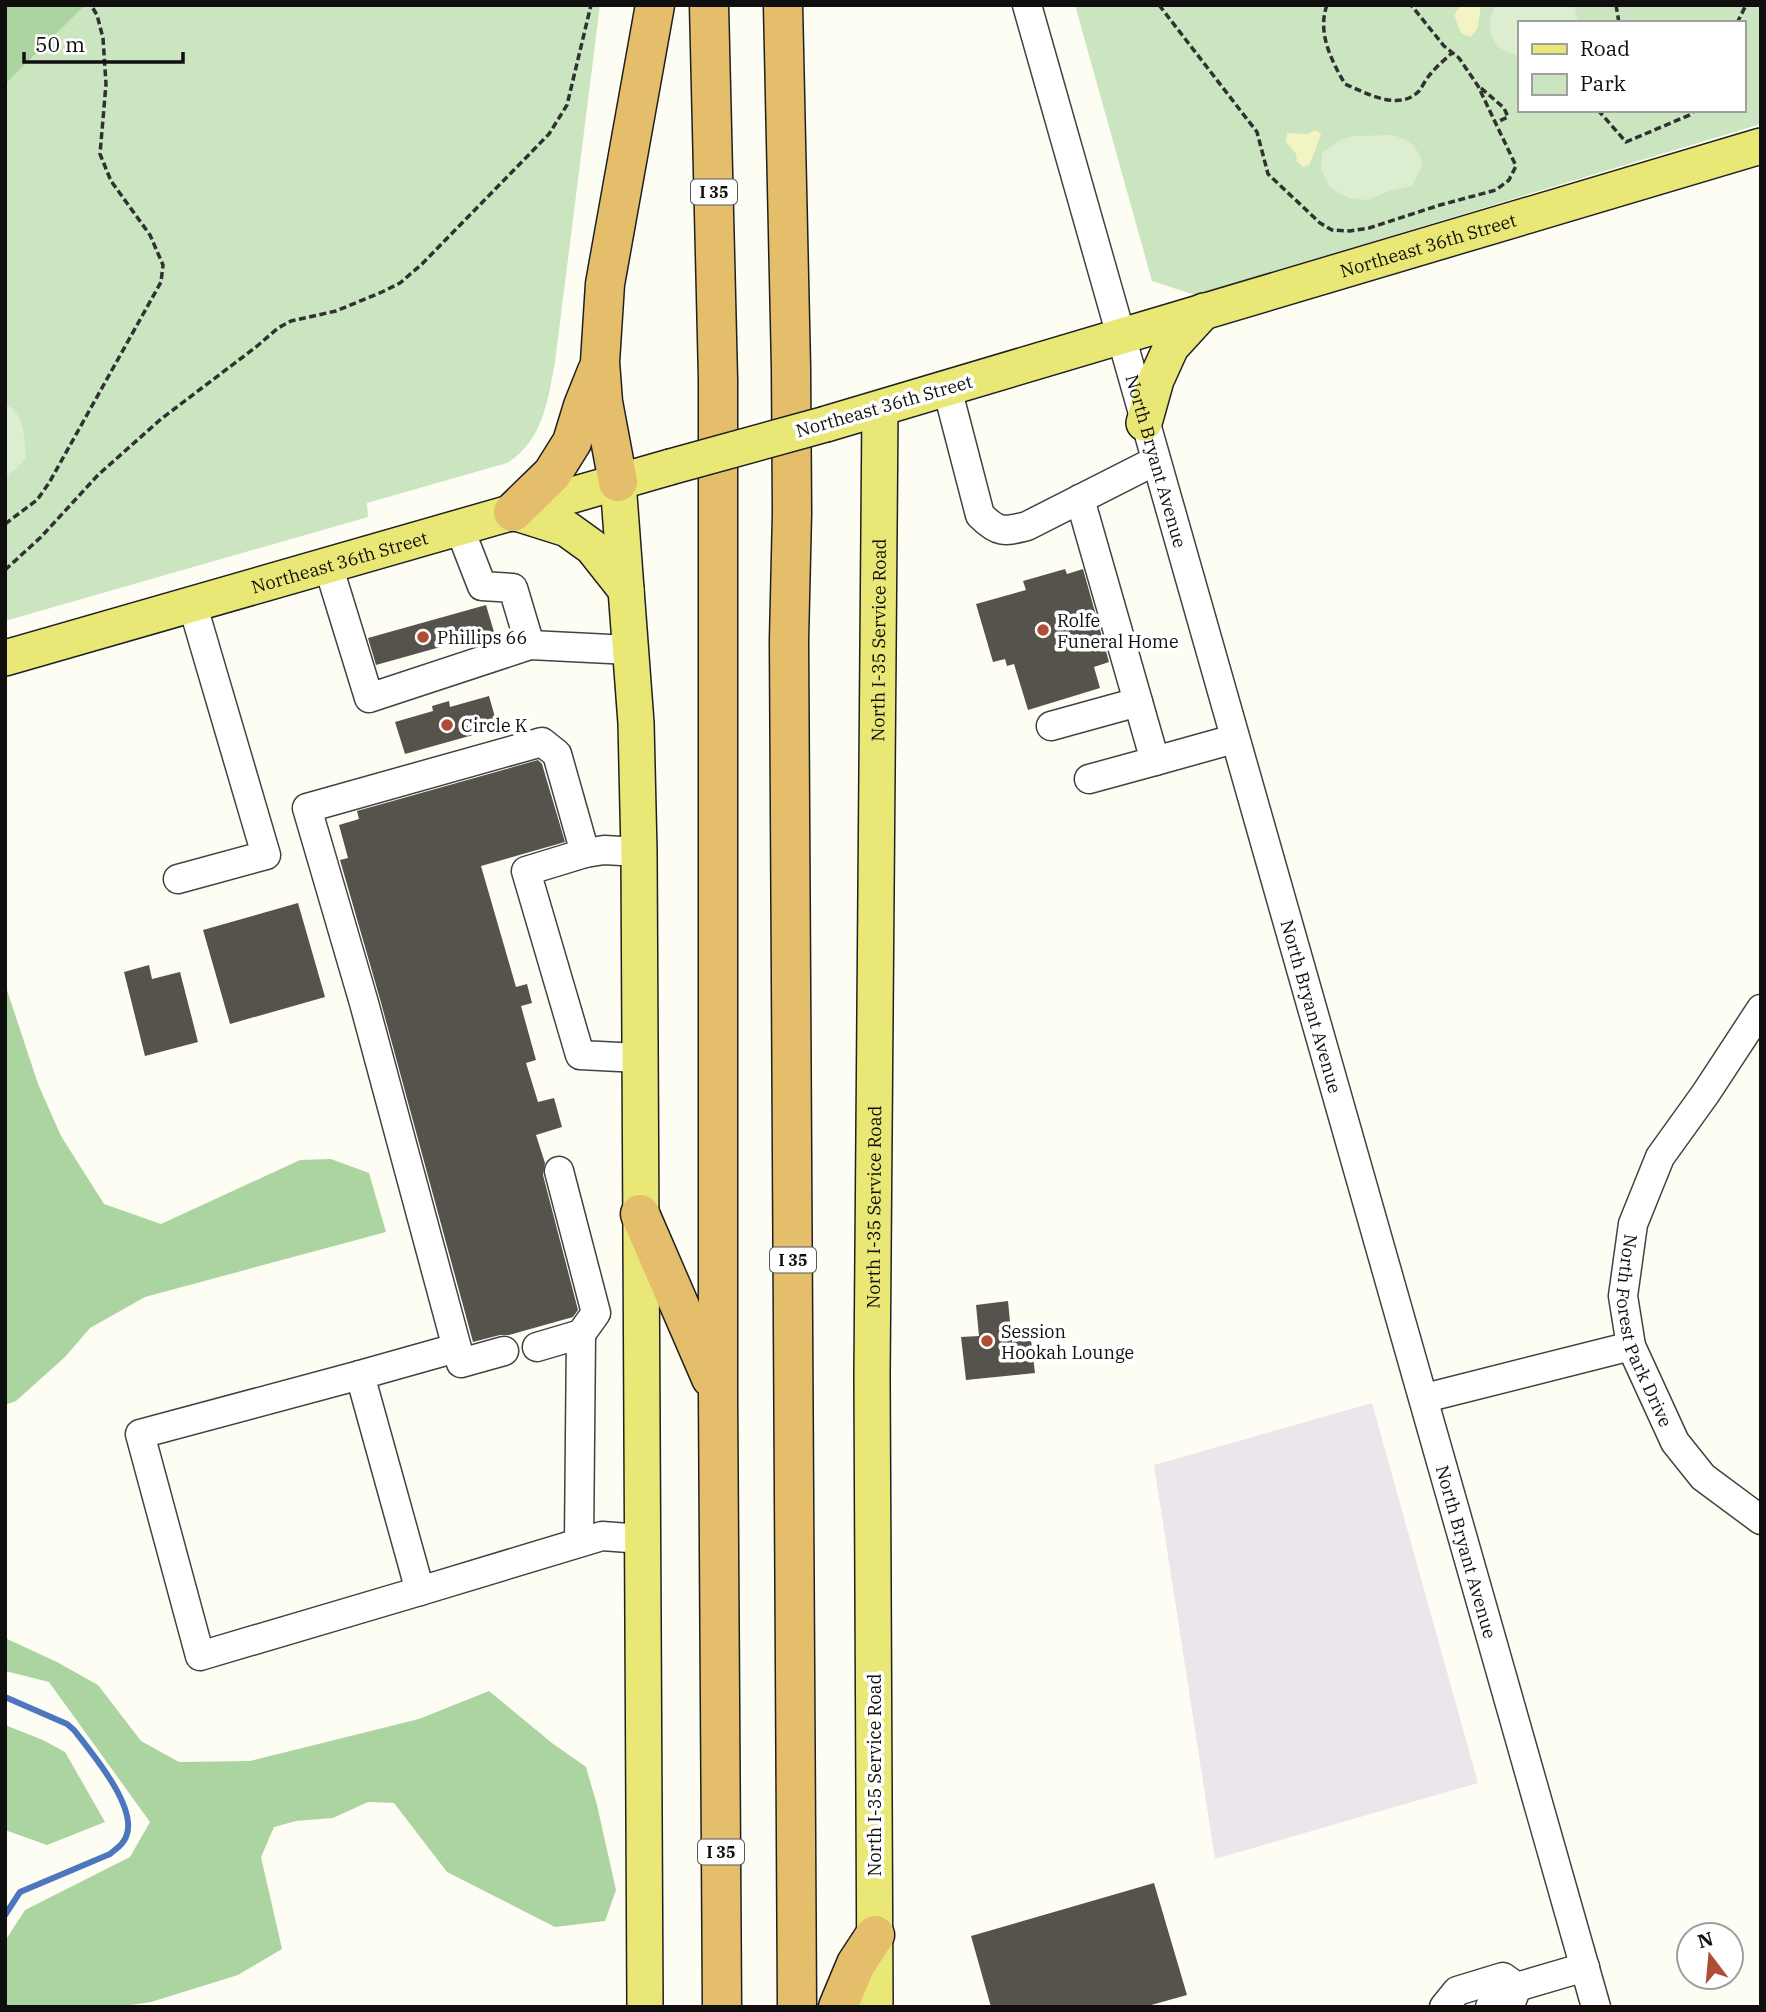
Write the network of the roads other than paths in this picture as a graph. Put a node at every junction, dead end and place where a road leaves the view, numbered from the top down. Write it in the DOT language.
graph roads {
  1 [pos="655,5"];
  2 [pos="709,5"];
  3 [pos="783,5"];
  4 [pos="1027,5"];
  5 [pos="1761,146"];
  6 [pos="1204,310"];
  7 [pos="1120,337"];
  8 [pos="600,362"];
  9 [pos="947,388"];
  10 [pos="880,409"];
  11 [pos="1144,422"];
  12 [pos="1155,461"];
  13 [pos="618,482"];
  14 [pos="1080,499"];
  15 [pos="513,512"];
  16 [pos="459,527"];
  17 [pos="328,565"];
  18 [pos="626,590"];
  19 [pos="192,603"];
  20 [pos="530,645"];
  21 [pos="630,650"];
  22 [pos="5,658"];
  23 [pos="1138,702"];
  24 [pos="1051,726"];
  25 [pos="1234,739"];
  26 [pos="1155,761"];
  27 [pos="1089,779"];
  28 [pos="639,852"];
  29 [pos="585,853"];
  30 [pos="178,879"];
  31 [pos="1761,1009"];
  32 [pos="639,1058"];
  33 [pos="559,1171"];
  34 [pos="640,1214"];
  35 [pos="581,1334"];
  36 [pos="1631,1346"];
  37 [pos="537,1347"];
  38 [pos="456,1348"];
  39 [pos="504,1351"];
  40 [pos="360,1375"];
  41 [pos="718,1396"];
  42 [pos="1425,1398"];
  43 [pos="1761,1520"];
  44 [pos="642,1539"];
  45 [pos="579,1542"];
  46 [pos="420,1591"];
  47 [pos="875,1935"];
  48 [pos="1585,1967"];
  49 [pos="1517,1987"];
  50 [pos="645,2007"];
  51 [pos="722,2007"];
  52 [pos="797,2007"];
  53 [pos="838,2007"];
  54 [pos="875,2007"];
  55 [pos="1444,2007"];
  56 [pos="1490,2007"];
  57 [pos="1596,2007"];
  1 -- 8 [label="highway"];
  2 -- 41 [label="highway, I 35"];
  3 -- 52 [label="highway, I 35"];
  4 -- 7 [label="street, North Bryant Avenue"];
  5 -- 6 [label="main road, Northeast 36th Street"];
  6 -- 7 [label="main road, Northeast 36th Street"];
  6 -- 11 [label="main road"];
  7 -- 9 [label="main road, Northeast 36th Street"];
  7 -- 11 [label="street, North Bryant Avenue"];
  8 -- 13 [label="highway"];
  8 -- 15 [label="highway"];
  9 -- 10 [label="main road, Northeast 36th Street"];
  9 -- 14 [label="street"];
  10 -- 13 [label="main road, Northeast 36th Street, bridge"];
  10 -- 47 [label="main road, North I-35 Service Road"];
  11 -- 12 [label="street, North Bryant Avenue"];
  12 -- 14 [label="street"];
  12 -- 25 [label="street, North Bryant Avenue"];
  13 -- 15 [label="main road, Northeast 36th Street"];
  13 -- 18 [label="main road"];
  14 -- 23 [label="street"];
  15 -- 16 [label="main road, Northeast 36th Street"];
  15 -- 18 [label="main road"];
  16 -- 17 [label="main road, Northeast 36th Street"];
  16 -- 20 [label="street"];
  17 -- 19 [label="main road, Northeast 36th Street"];
  17 -- 20 [label="street"];
  18 -- 21 [label="main road"];
  19 -- 22 [label="main road, Northeast 36th Street"];
  19 -- 30 [label="street"];
  20 -- 21 [label="street"];
  21 -- 28 [label="main road"];
  23 -- 24 [label="street"];
  23 -- 26 [label="street"];
  25 -- 26 [label="street"];
  25 -- 42 [label="street, North Bryant Avenue"];
  26 -- 27 [label="street"];
  28 -- 29 [label="street"];
  28 -- 32 [label="main road"];
  29 -- 32 [label="street"];
  29 -- 38 [label="street"];
  31 -- 36 [label="street, North Forest Park Drive"];
  32 -- 34 [label="main road"];
  33 -- 35 [label="street"];
  34 -- 41 [label="highway"];
  34 -- 44 [label="main road"];
  35 -- 37 [label="street"];
  35 -- 45 [label="street"];
  36 -- 42 [label="street"];
  36 -- 43 [label="street, North Forest Park Drive"];
  38 -- 39 [label="street"];
  38 -- 40 [label="street"];
  40 -- 46 [label="street"];
  40 -- 46 [label="street"];
  41 -- 51 [label="highway, I 35"];
  42 -- 48 [label="street, North Bryant Avenue"];
  44 -- 45 [label="street"];
  44 -- 50 [label="main road"];
  45 -- 46 [label="street"];
  47 -- 53 [label="highway"];
  47 -- 54 [label="main road, North I-35 Service Road"];
  48 -- 49 [label="street"];
  48 -- 57 [label="street, North Bryant Avenue"];
  49 -- 55 [label="street"];
  49 -- 56 [label="street"];
}
